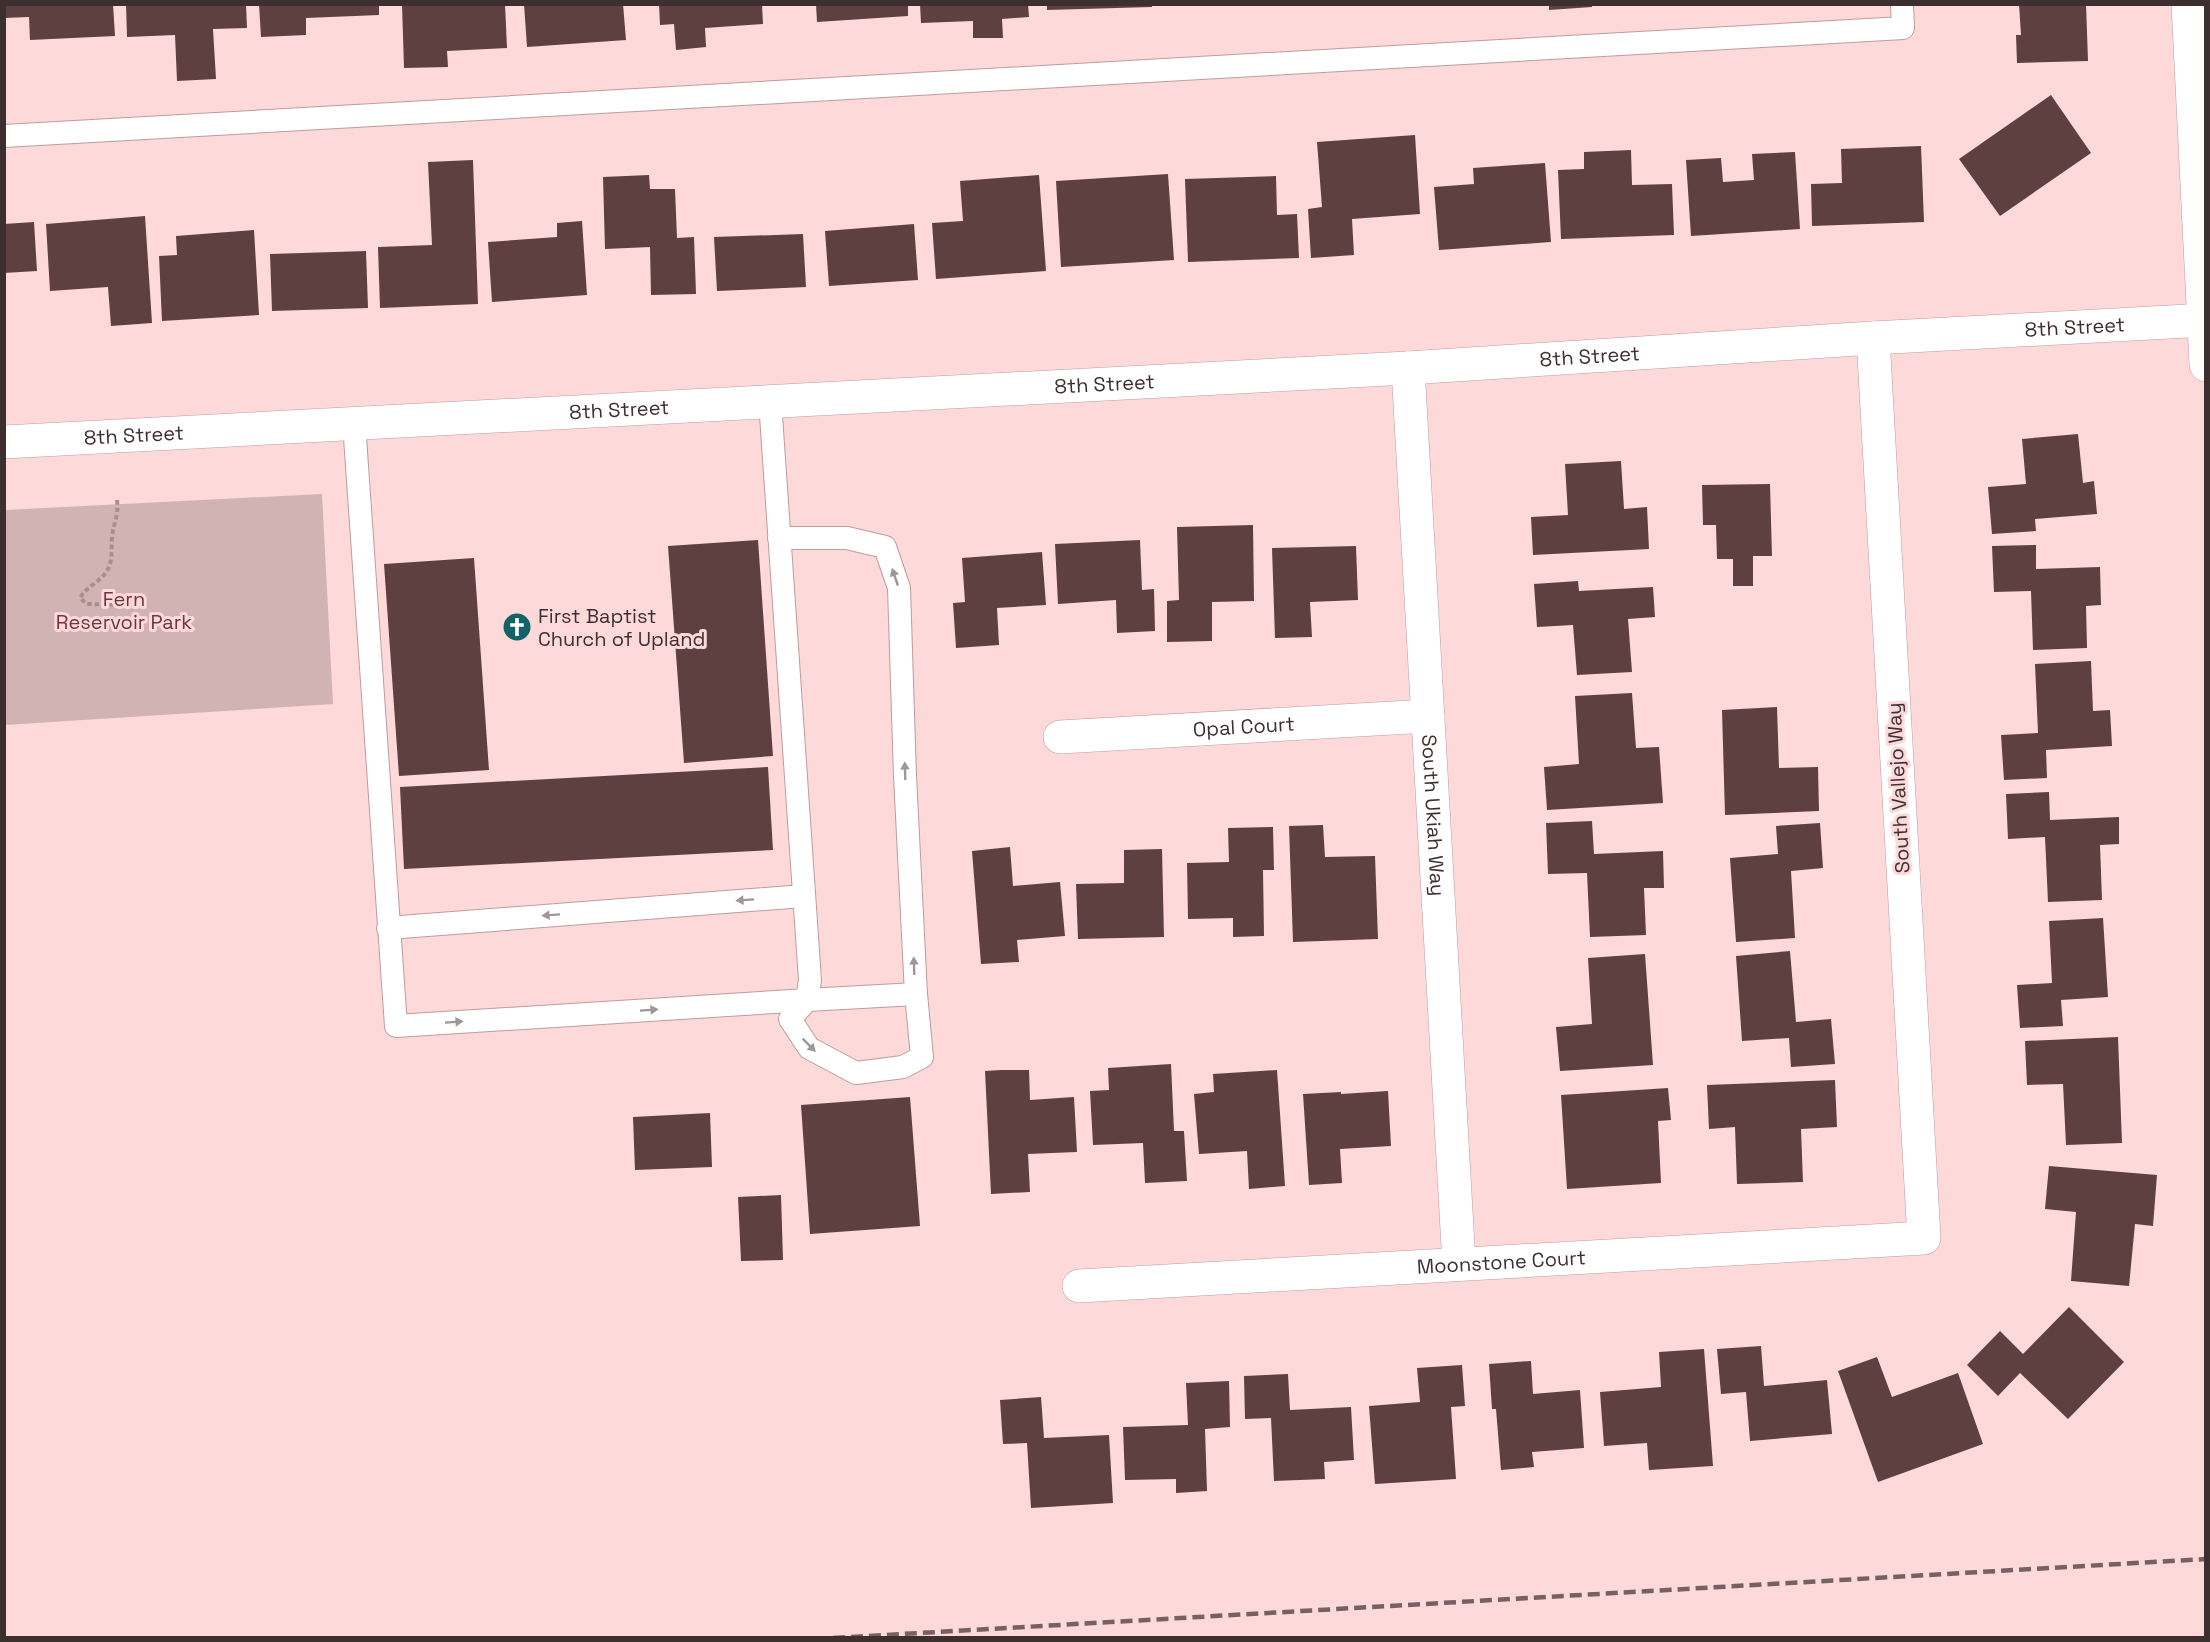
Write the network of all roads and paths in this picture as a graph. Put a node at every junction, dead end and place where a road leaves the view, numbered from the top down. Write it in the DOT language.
graph roads {
  1 [pos="1902,4"];
  2 [pos="2188,4"];
  3 [pos="4,136"];
  4 [pos="2205,320"];
  5 [pos="1873,338"];
  6 [pos="2205,365"];
  7 [pos="1408,368"];
  8 [pos="770,401"];
  9 [pos="354,423"];
  10 [pos="4,442"];
  11 [pos="117,500"];
  12 [pos="779,538"];
  13 [pos="127,605"];
  14 [pos="1428,716"];
  15 [pos="1060,737"];
  16 [pos="804,896"];
  17 [pos="388,928"];
  18 [pos="916,994"];
  19 [pos="807,999"];
  20 [pos="1924,1238"];
  21 [pos="1458,1264"];
  22 [pos="1079,1286"];
  1 -- 3 [label="lane"];
  2 -- 4 [label="street"];
  4 -- 5 [label="street, 8th Street"];
  4 -- 6 [label="street"];
  5 -- 7 [label="street, 8th Street"];
  5 -- 20 [label="street, South Vallejo Way"];
  7 -- 8 [label="street, 8th Street"];
  7 -- 14 [label="street, South Ukiah Way"];
  8 -- 9 [label="street, 8th Street"];
  8 -- 12 [label="lane"];
  9 -- 10 [label="street, 8th Street"];
  9 -- 17 [label="lane"];
  11 -- 13 [label="path"];
  12 -- 16 [label="lane"];
  18 -- 12 [label="lane, one-way"];
  14 -- 15 [label="street, Opal Court"];
  14 -- 21 [label="street, South Ukiah Way"];
  16 -- 17 [label="lane, one-way"];
  16 -- 19 [label="lane"];
  17 -- 19 [label="lane, one-way"];
  18 -- 19 [label="lane"];
  19 -- 18 [label="lane, one-way"];
  20 -- 21 [label="street, Moonstone Court"];
  21 -- 22 [label="street, Moonstone Court"];
}
